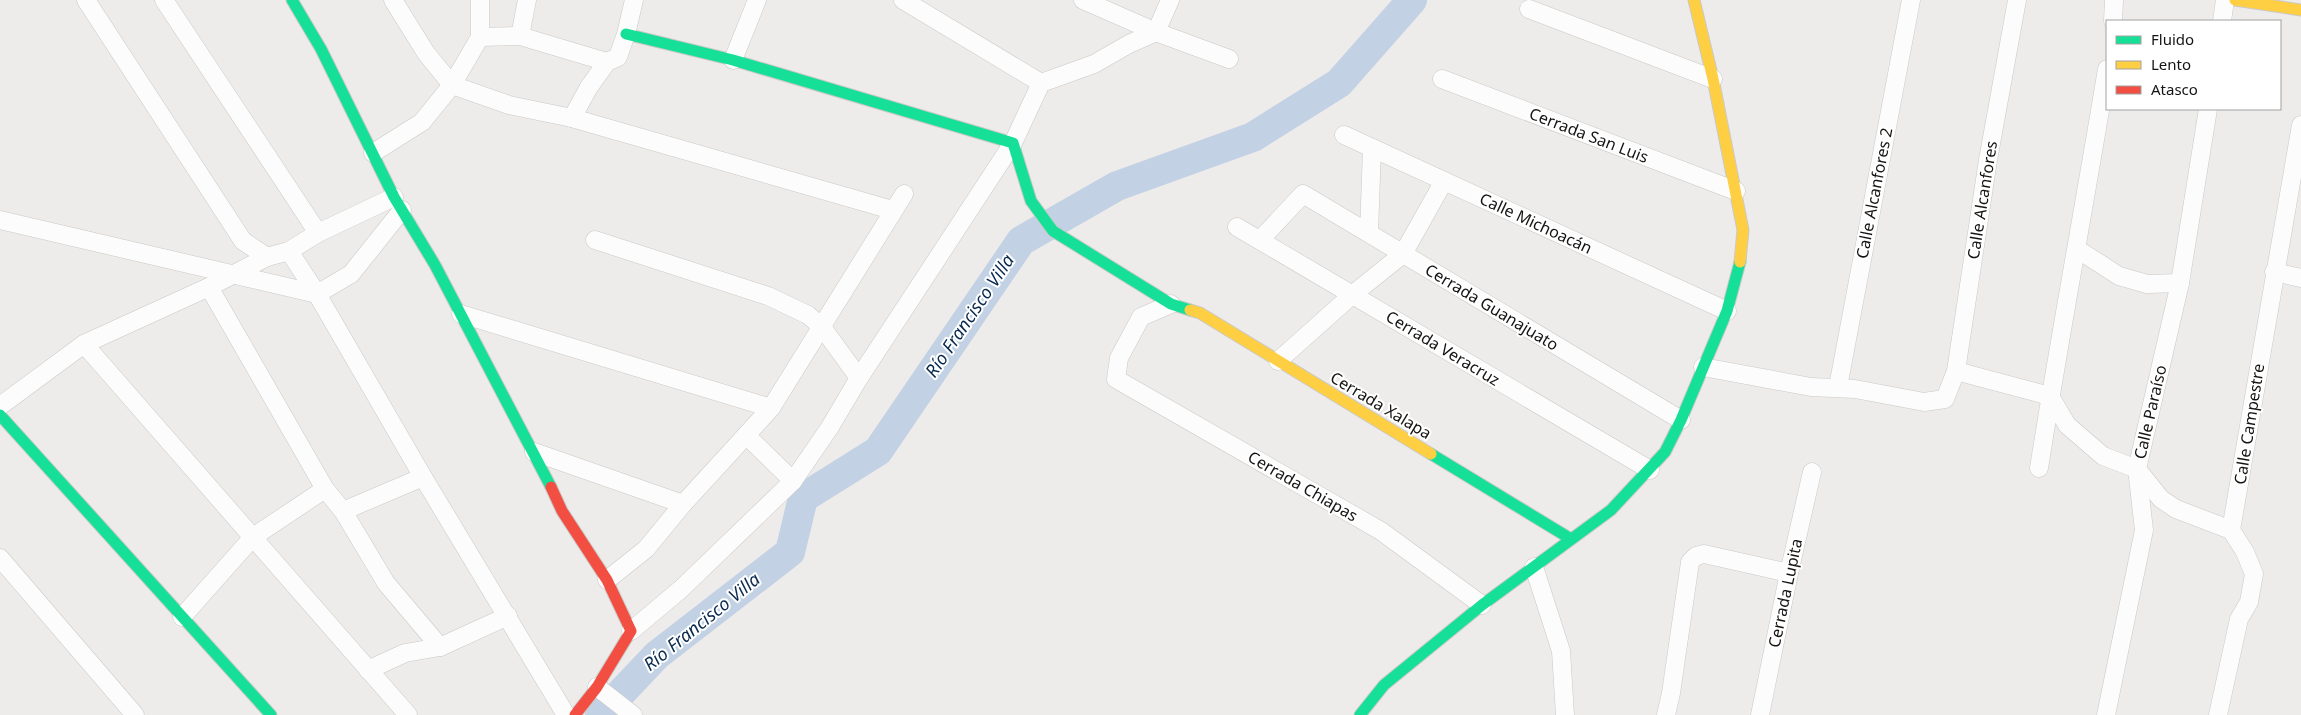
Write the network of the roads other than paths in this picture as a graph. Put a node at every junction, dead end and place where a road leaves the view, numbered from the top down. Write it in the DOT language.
graph roads {
  1 [pos="86,0"];
  2 [pos="164,0"];
  3 [pos="292,0"];
  4 [pos="393,0"];
  5 [pos="480,0"];
  6 [pos="527,0"];
  7 [pos="634,0"];
  8 [pos="757,0"];
  9 [pos="903,0"];
  10 [pos="1083,0"];
  11 [pos="1170,0"];
  12 [pos="1694,0"];
  13 [pos="1910,0"];
  14 [pos="2017,0"];
  15 [pos="2114,0"];
  16 [pos="2225,0"];
  17 [pos="2235,0"];
  18 [pos="1528,9"];
  19 [pos="2301,10"];
  20 [pos="2113,20"];
  21 [pos="2222,20"];
  22 [pos="1156,32"];
  23 [pos="626,34"];
  24 [pos="520,36"];
  25 [pos="480,37"];
  26 [pos="1229,59"];
  27 [pos="734,60"];
  28 [pos="607,62"];
  29 [pos="2106,75"];
  30 [pos="1442,79"];
  31 [pos="1713,79"];
  32 [pos="1041,83"];
  33 [pos="452,85"];
  34 [pos="2208,110"];
  35 [pos="572,118"];
  36 [pos="2301,125"];
  37 [pos="1344,135"];
  38 [pos="1013,143"];
  39 [pos="1372,148"];
  40 [pos="372,153"];
  41 [pos="1444,181"];
  42 [pos="1736,191"];
  43 [pos="904,194"];
  44 [pos="398,204"];
  45 [pos="892,210"];
  46 [pos="0,220"];
  47 [pos="1237,226"];
  48 [pos="318,233"];
  49 [pos="1368,233"];
  50 [pos="595,240"];
  51 [pos="1260,240"];
  52 [pos="2077,249"];
  53 [pos="289,251"];
  54 [pos="1403,254"];
  55 [pos="267,257"];
  56 [pos="2274,272"];
  57 [pos="236,274"];
  58 [pos="2301,278"];
  59 [pos="2180,283"];
  60 [pos="209,287"];
  61 [pos="317,294"];
  62 [pos="1352,295"];
  63 [pos="1171,304"];
  64 [pos="1727,311"];
  65 [pos="461,314"];
  66 [pos="822,327"];
  67 [pos="84,344"];
  68 [pos="1278,361"];
  69 [pos="1703,367"];
  70 [pos="1956,371"];
  71 [pos="859,378"];
  72 [pos="1838,387"];
  73 [pos="2050,396"];
  74 [pos="0,406"];
  75 [pos="771,408"];
  76 [pos="0,415"];
  77 [pos="1681,420"];
  78 [pos="746,435"];
  79 [pos="534,452"];
  80 [pos="2039,468"];
  81 [pos="2137,469"];
  82 [pos="1650,470"];
  83 [pos="1812,472"];
  84 [pos="423,477"];
  85 [pos="793,481"];
  86 [pos="325,489"];
  87 [pos="682,504"];
  88 [pos="343,511"];
  89 [pos="2231,530"];
  90 [pos="252,537"];
  91 [pos="1571,539"];
  92 [pos="0,558"];
  93 [pos="1534,567"];
  94 [pos="1789,573"];
  95 [pos="607,580"];
  96 [pos="1482,605"];
  97 [pos="508,616"];
  98 [pos="182,618"];
  99 [pos="631,631"];
  100 [pos="440,647"];
  101 [pos="368,670"];
  102 [pos="597,687"];
  103 [pos="135,715"];
  104 [pos="271,715"];
  105 [pos="408,715"];
  106 [pos="566,715"];
  107 [pos="575,715"];
  108 [pos="633,715"];
  109 [pos="1360,715"];
  110 [pos="1565,715"];
  111 [pos="1666,715"];
  112 [pos="1760,715"];
  113 [pos="2106,715"];
  114 [pos="2218,715"];
  1 -- 55 [label="street"];
  2 -- 48 [label="street"];
  3 -- 40 [label="main road"];
  4 -- 33 [label="street"];
  5 -- 25 [label="street"];
  6 -- 24 [label="street"];
  7 -- 23 [label="street"];
  8 -- 27 [label="street"];
  9 -- 32 [label="street"];
  10 -- 22 [label="street"];
  11 -- 22 [label="street"];
  12 -- 31 [label="main road"];
  13 -- 72 [label="street, Calle Alcanfores 2"];
  14 -- 70 [label="street, Calle Alcanfores"];
  15 -- 20 [label="street"];
  16 -- 21 [label="street"];
  17 -- 19 [label="main road"];
  18 -- 31 [label="street"];
  22 -- 26 [label="street"];
  22 -- 32 [label="street"];
  23 -- 27 [label="main road"];
  23 -- 28 [label="street"];
  24 -- 25 [label="street"];
  24 -- 28 [label="street"];
  25 -- 33 [label="street"];
  27 -- 38 [label="main road"];
  28 -- 35 [label="street"];
  29 -- 52 [label="street"];
  30 -- 42 [label="street, Cerrada San Luis"];
  31 -- 42 [label="main road"];
  32 -- 38 [label="street"];
  33 -- 35 [label="street"];
  33 -- 40 [label="street"];
  34 -- 59 [label="street, Calle Paraíso"];
  35 -- 45 [label="street"];
  36 -- 56 [label="street, Calle Campestre"];
  37 -- 39 [label="street, Calle Michoacán"];
  38 -- 63 [label="main road, Cerrada Xalapa"];
  38 -- 71 [label="street"];
  39 -- 41 [label="street, Calle Michoacán"];
  39 -- 49 [label="street"];
  40 -- 44 [label="main road"];
  41 -- 54 [label="street"];
  41 -- 64 [label="street, Calle Michoacán"];
  42 -- 64 [label="main road"];
  43 -- 45 [label="street"];
  44 -- 48 [label="street"];
  44 -- 61 [label="street"];
  44 -- 65 [label="main road"];
  45 -- 66 [label="street"];
  46 -- 57 [label="street"];
  47 -- 51 [label="street, Cerrada Veracruz"];
  48 -- 53 [label="street"];
  49 -- 51 [label="street, Cerrada Guanajuato"];
  49 -- 54 [label="street, Cerrada Guanajuato"];
  50 -- 66 [label="street"];
  51 -- 62 [label="street, Cerrada Veracruz"];
  52 -- 59 [label="street"];
  52 -- 73 [label="street"];
  53 -- 55 [label="street"];
  53 -- 61 [label="street"];
  54 -- 62 [label="street"];
  54 -- 77 [label="street, Cerrada Guanajuato"];
  55 -- 57 [label="street"];
  56 -- 58 [label="street"];
  56 -- 89 [label="street, Calle Campestre"];
  57 -- 60 [label="street"];
  57 -- 61 [label="street"];
  59 -- 81 [label="street, Calle Paraíso"];
  60 -- 67 [label="street"];
  60 -- 86 [label="street"];
  61 -- 84 [label="street"];
  62 -- 68 [label="street"];
  62 -- 82 [label="street, Cerrada Veracruz"];
  63 -- 68 [label="main road, Cerrada Xalapa"];
  63 -- 96 [label="street, Cerrada Chiapas"];
  64 -- 69 [label="main road"];
  65 -- 75 [label="street"];
  65 -- 79 [label="main road"];
  66 -- 71 [label="street"];
  66 -- 75 [label="street"];
  67 -- 74 [label="street"];
  67 -- 90 [label="street"];
  68 -- 91 [label="main road, Cerrada Xalapa"];
  69 -- 72 [label="street"];
  69 -- 77 [label="main road"];
  70 -- 72 [label="street, Calle Alcanfores"];
  70 -- 73 [label="street"];
  71 -- 85 [label="street"];
  73 -- 80 [label="street"];
  73 -- 81 [label="street"];
  75 -- 78 [label="street"];
  76 -- 98 [label="main road"];
  77 -- 82 [label="main road"];
  78 -- 85 [label="street"];
  78 -- 87 [label="street"];
  79 -- 87 [label="street"];
  79 -- 95 [label="main road"];
  81 -- 89 [label="street"];
  81 -- 113 [label="street, Calle Paraíso"];
  82 -- 91 [label="main road"];
  83 -- 94 [label="street, Cerrada Lupita"];
  84 -- 88 [label="street"];
  84 -- 97 [label="street"];
  85 -- 99 [label="street"];
  86 -- 88 [label="street"];
  86 -- 90 [label="street"];
  87 -- 95 [label="street"];
  88 -- 100 [label="street"];
  89 -- 114 [label="street"];
  90 -- 98 [label="street"];
  90 -- 101 [label="street"];
  91 -- 93 [label="main road"];
  92 -- 103 [label="street"];
  93 -- 96 [label="main road"];
  93 -- 110 [label="street"];
  94 -- 111 [label="street"];
  94 -- 112 [label="street, Cerrada Lupita"];
  95 -- 99 [label="main road"];
  96 -- 109 [label="main road"];
  97 -- 100 [label="street"];
  97 -- 106 [label="street"];
  98 -- 104 [label="main road"];
  99 -- 102 [label="main road"];
  100 -- 101 [label="street"];
  101 -- 105 [label="street"];
  102 -- 107 [label="main road"];
  102 -- 108 [label="street"];
}
